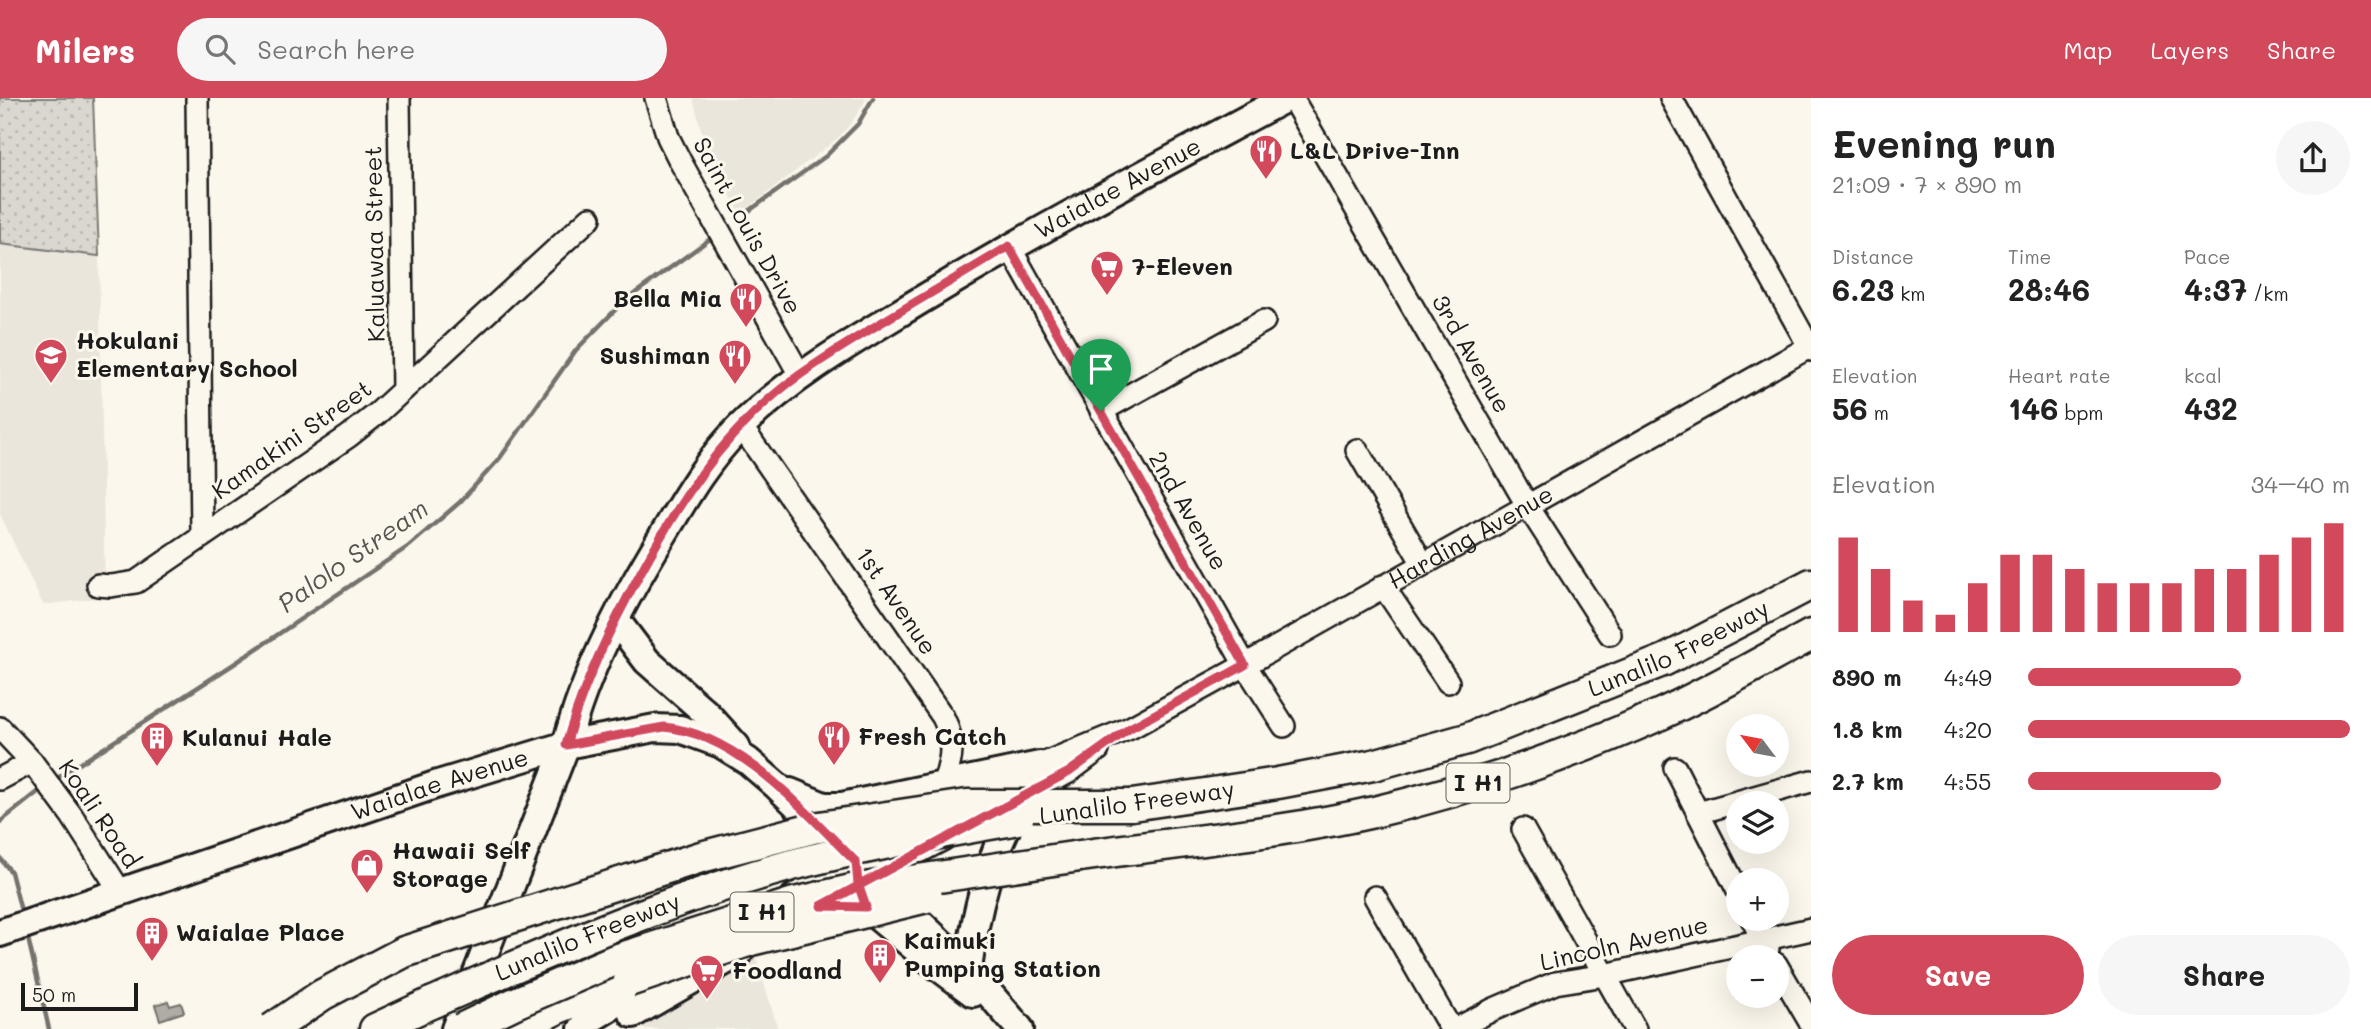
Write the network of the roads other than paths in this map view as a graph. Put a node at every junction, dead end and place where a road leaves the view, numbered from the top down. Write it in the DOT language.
graph roads {
  1 [pos="197,98"];
  2 [pos="399,98"];
  3 [pos="656,98"];
  4 [pos="1286,98"];
  5 [pos="1292,98"];
  6 [pos="1671,98"];
  7 [pos="590,218"];
  8 [pos="1009,246"];
  9 [pos="1264,321"];
  10 [pos="1810,347"];
  11 [pos="800,375"];
  12 [pos="403,390"];
  13 [pos="1101,411"];
  14 [pos="741,426"];
  15 [pos="1357,450"];
  16 [pos="1527,505"];
  17 [pos="202,535"];
  18 [pos="1423,564"];
  19 [pos="1811,581"];
  20 [pos="98,585"];
  21 [pos="1384,586"];
  22 [pos="616,620"];
  23 [pos="1610,634"];
  24 [pos="1811,635"];
  25 [pos="1245,665"];
  26 [pos="1448,682"];
  27 [pos="1284,726"];
  28 [pos="0,728"];
  29 [pos="1130,728"];
  30 [pos="566,745"];
  31 [pos="748,761"];
  32 [pos="1040,765"];
  33 [pos="35,766"];
  34 [pos="1675,768"];
  35 [pos="0,779"];
  36 [pos="1811,781"];
  37 [pos="943,785"];
  38 [pos="777,786"];
  39 [pos="1029,793"];
  40 [pos="1132,804"];
  41 [pos="1698,813"];
  42 [pos="932,822"];
  43 [pos="1523,829"];
  44 [pos="1080,856"];
  45 [pos="1726,868"];
  46 [pos="863,883"];
  47 [pos="120,891"];
  48 [pos="1374,897"];
  49 [pos="1811,929"];
  50 [pos="0,933"];
  51 [pos="1774,945"];
  52 [pos="1726,955"];
  53 [pos="968,969"];
  54 [pos="1605,975"];
  55 [pos="1789,986"];
  56 [pos="463,1015"];
  57 [pos="1811,1024"];
  58 [pos="1016,1025"];
  59 [pos="272,1029"];
  60 [pos="375,1029"];
  61 [pos="456,1029"];
  62 [pos="500,1029"];
  63 [pos="515,1029"];
  64 [pos="582,1029"];
  65 [pos="606,1029"];
  66 [pos="1453,1029"];
  67 [pos="1635,1029"];
  1 -- 17 [label="street"];
  2 -- 12 [label="street, Kaluawaa Street"];
  3 -- 11 [label="street, Saint Louis Drive"];
  4 -- 8 [label="main road, Waialae Avenue"];
  5 -- 16 [label="street, 3rd Avenue"];
  6 -- 10 [label="street"];
  7 -- 12 [label="street, Kamakini Street"];
  8 -- 11 [label="main road, Waialae Avenue"];
  8 -- 13 [label="street, 2nd Avenue"];
  9 -- 13 [label="street"];
  10 -- 16 [label="street, Harding Avenue"];
  11 -- 14 [label="main road, Waialae Avenue"];
  12 -- 17 [label="street, Kamakini Street"];
  13 -- 25 [label="street, 2nd Avenue"];
  14 -- 22 [label="main road, Waialae Avenue"];
  14 -- 37 [label="street, 1st Avenue"];
  15 -- 18 [label="street"];
  16 -- 18 [label="street, Harding Avenue"];
  16 -- 23 [label="street, 3rd Avenue"];
  17 -- 20 [label="street, Kamakini Street"];
  18 -- 21 [label="street, Harding Avenue"];
  19 -- 40 [label="highway, Lunalilo Freeway / I H1"];
  21 -- 25 [label="street, Harding Avenue"];
  21 -- 26 [label="street"];
  22 -- 30 [label="main road, Waialae Avenue"];
  22 -- 31 [label="main road"];
  24 -- 44 [label="highway, Lunalilo Freeway / I H1"];
  25 -- 27 [label="street, 2nd Avenue"];
  25 -- 29 [label="street, Harding Avenue"];
  28 -- 33 [label="street"];
  29 -- 32 [label="street, Harding Avenue"];
  29 -- 39 [label="street, Harding Avenue"];
  30 -- 31 [label="main road"];
  30 -- 47 [label="main road, Waialae Avenue"];
  30 -- 56 [label="main road"];
  31 -- 38 [label="main road"];
  32 -- 37 [label="main road"];
  32 -- 42 [label="street, Harding Avenue"];
  33 -- 35 [label="street, Koali Road"];
  33 -- 47 [label="street, Koali Road"];
  34 -- 41 [label="street"];
  36 -- 41 [label="street"];
  37 -- 38 [label="main road"];
  37 -- 42 [label="street, 1st Avenue"];
  38 -- 46 [label="main road"];
  39 -- 46 [label="street, Harding Avenue"];
  39 -- 53 [label="main road"];
  40 -- 59 [label="highway, bridge"];
  40 -- 60 [label="highway, Lunalilo Freeway / I H1, bridge"];
  41 -- 45 [label="street"];
  42 -- 46 [label="street, Harding Avenue"];
  43 -- 54 [label="street"];
  44 -- 56 [label="highway, Lunalilo Freeway / I H1, bridge"];
  44 -- 63 [label="highway, bridge"];
  46 -- 53 [label="main road"];
  46 -- 58 [label="main road"];
  46 -- 64 [label="main road, Harding Avenue"];
  46 -- 65 [label="main road"];
  47 -- 50 [label="main road, Waialae Avenue"];
  48 -- 66 [label="street"];
  49 -- 51 [label="street, Lincoln Avenue"];
  52 -- 54 [label="street, Lincoln Avenue"];
  53 -- 58 [label="main road"];
  54 -- 66 [label="street, Lincoln Avenue"];
  54 -- 67 [label="street"];
  55 -- 57 [label="street"];
  56 -- 61 [label="main road"];
  56 -- 62 [label="main road"];
}
